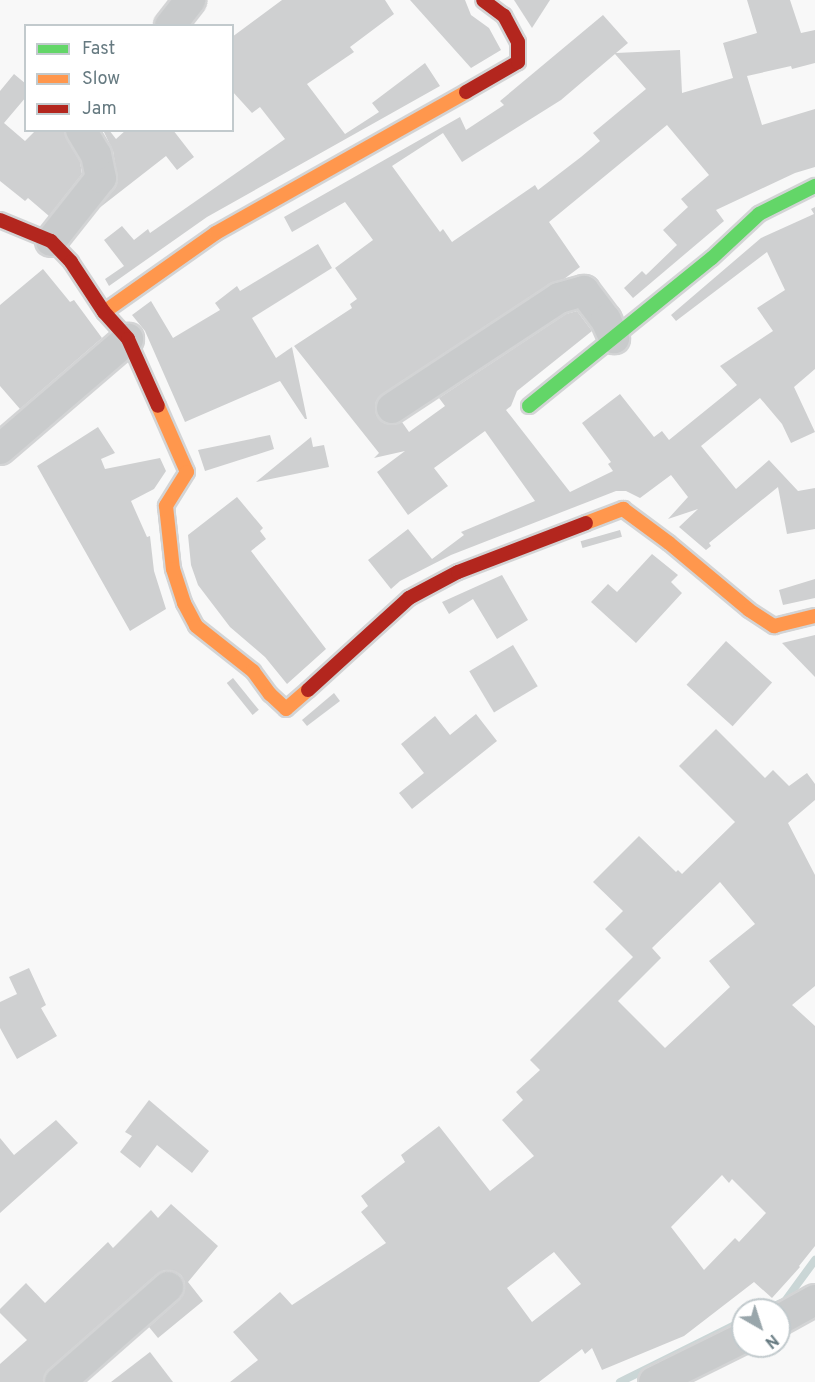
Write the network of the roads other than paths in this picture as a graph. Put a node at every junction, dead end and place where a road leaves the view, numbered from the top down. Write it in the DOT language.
graph roads {
  1 [pos="190,0"];
  2 [pos="483,0"];
  3 [pos="172,24"];
  4 [pos="82,132"];
  5 [pos="815,186"];
  6 [pos="0,220"];
  7 [pos="51,241"];
  8 [pos="104,312"];
  9 [pos="614,338"];
  10 [pos="128,339"];
  11 [pos="529,405"];
  12 [pos="392,408"];
  13 [pos="0,448"];
  14 [pos="815,616"];
  15 [pos="168,1287"];
  16 [pos="815,1300"];
  17 [pos="791,1313"];
  18 [pos="731,1344"];
  19 [pos="60,1382"];
  20 [pos="654,1382"];
  1 -- 3 [label="street"];
  2 -- 8 [label="street"];
  4 -- 7 [label="street"];
  5 -- 9 [label="street"];
  6 -- 7 [label="street"];
  7 -- 8 [label="street"];
  8 -- 10 [label="street"];
  9 -- 11 [label="street"];
  9 -- 12 [label="street"];
  10 -- 13 [label="street"];
  10 -- 14 [label="street"];
  15 -- 19 [label="street"];
  16 -- 17 [label="street"];
  18 -- 20 [label="street"];
}
